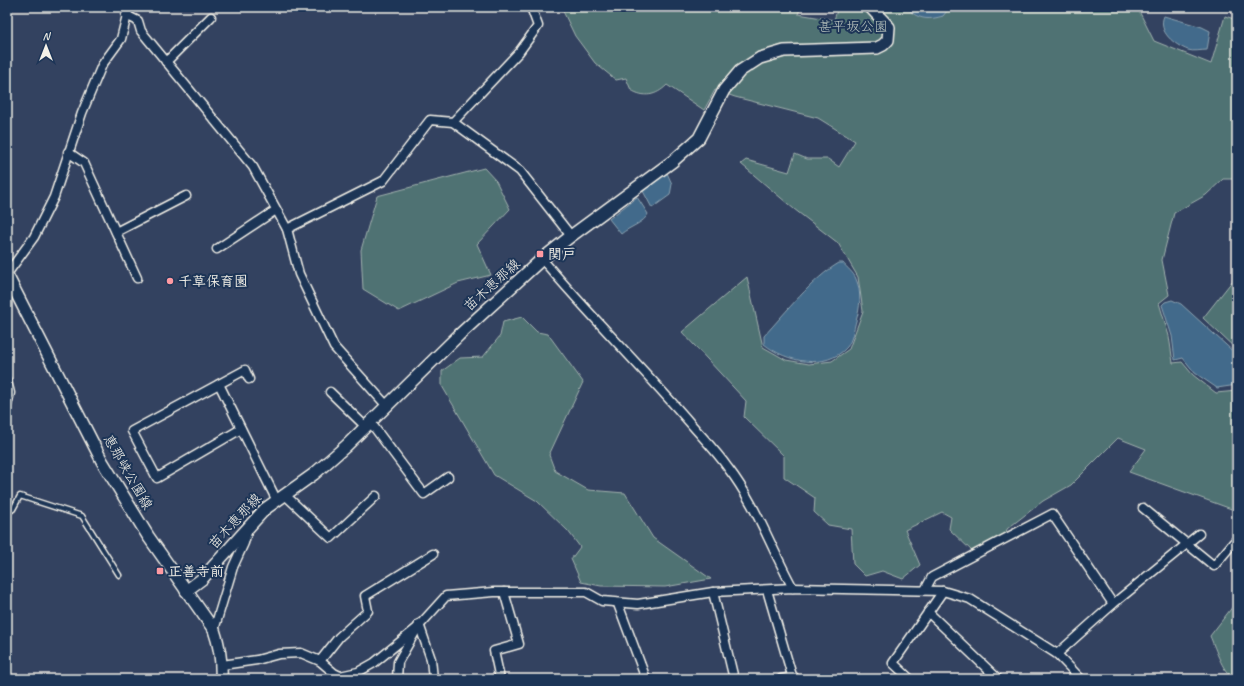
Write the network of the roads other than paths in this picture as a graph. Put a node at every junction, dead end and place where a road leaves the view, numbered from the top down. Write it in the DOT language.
graph roads {
  1 [pos="531,7"];
  2 [pos="870,7"];
  3 [pos="128,11"];
  4 [pos="211,17"];
  5 [pos="166,62"];
  6 [pos="453,122"];
  7 [pos="68,152"];
  8 [pos="186,196"];
  9 [pos="276,210"];
  10 [pos="287,229"];
  11 [pos="116,232"];
  12 [pos="571,236"];
  13 [pos="217,249"];
  14 [pos="542,260"];
  15 [pos="7,275"];
  16 [pos="137,278"];
  17 [pos="249,379"];
  18 [pos="7,382"];
  19 [pos="219,384"];
  20 [pos="330,392"];
  21 [pos="7,405"];
  22 [pos="388,406"];
  23 [pos="369,425"];
  24 [pos="241,429"];
  25 [pos="448,477"];
  26 [pos="280,496"];
  27 [pos="376,496"];
  28 [pos="1143,508"];
  29 [pos="7,513"];
  30 [pos="248,528"];
  31 [pos="1199,534"];
  32 [pos="1234,542"];
  33 [pos="1185,544"];
  34 [pos="432,554"];
  35 [pos="119,575"];
  36 [pos="793,588"];
  37 [pos="767,590"];
  38 [pos="925,590"];
  39 [pos="186,591"];
  40 [pos="943,591"];
  41 [pos="504,592"];
  42 [pos="713,592"];
  43 [pos="618,604"];
  44 [pos="1113,604"];
  45 [pos="928,612"];
  46 [pos="419,624"];
  47 [pos="214,630"];
  48 [pos="1058,654"];
  49 [pos="320,661"];
  50 [pos="222,665"];
  51 [pos="335,676"];
  52 [pos="794,678"];
  53 [pos="221,679"];
  54 [pos="397,679"];
  55 [pos="433,679"];
  56 [pos="500,679"];
  57 [pos="646,679"];
  58 [pos="734,679"];
  59 [pos="781,679"];
  60 [pos="910,679"];
  61 [pos="998,679"];
  62 [pos="1081,679"];
  1 -- 6 [label="street"];
  2 -- 12 [label="main road, 苗木恵那線"];
  3 -- 5 [label="street"];
  3 -- 7 [label="street"];
  4 -- 5 [label="street"];
  5 -- 9 [label="street"];
  6 -- 10 [label="street"];
  6 -- 12 [label="street"];
  7 -- 11 [label="street"];
  7 -- 15 [label="street"];
  8 -- 11 [label="street"];
  9 -- 10 [label="street"];
  9 -- 13 [label="street"];
  10 -- 22 [label="street"];
  11 -- 16 [label="street"];
  12 -- 14 [label="main road, 苗木恵那線"];
  14 -- 22 [label="main road, 苗木恵那線"];
  14 -- 36 [label="street"];
  15 -- 39 [label="main road, 恵那峡公園線"];
  17 -- 19 [label="street"];
  18 -- 21 [label="street"];
  19 -- 24 [label="street"];
  19 -- 24 [label="street"];
  20 -- 23 [label="street"];
  22 -- 23 [label="main road, 苗木恵那線"];
  23 -- 25 [label="street"];
  23 -- 26 [label="main road, 苗木恵那線"];
  24 -- 26 [label="street"];
  26 -- 27 [label="street"];
  26 -- 30 [label="main road, 苗木恵那線"];
  28 -- 33 [label="street"];
  29 -- 35 [label="lane"];
  30 -- 39 [label="main road, 苗木恵那線"];
  30 -- 47 [label="street"];
  31 -- 33 [label="street"];
  32 -- 33 [label="street"];
  33 -- 44 [label="street"];
  34 -- 49 [label="street"];
  36 -- 37 [label="street"];
  36 -- 38 [label="street"];
  37 -- 42 [label="street"];
  37 -- 52 [label="street"];
  38 -- 40 [label="street"];
  38 -- 44 [label="street"];
  39 -- 47 [label="main road, 恵那峡公園線"];
  40 -- 45 [label="street"];
  40 -- 48 [label="street"];
  41 -- 43 [label="street"];
  41 -- 46 [label="street"];
  41 -- 56 [label="street"];
  42 -- 43 [label="street"];
  42 -- 58 [label="street"];
  43 -- 57 [label="street"];
  44 -- 48 [label="street"];
  45 -- 60 [label="street"];
  45 -- 61 [label="street"];
  46 -- 51 [label="street"];
  46 -- 54 [label="street"];
  46 -- 55 [label="street"];
  47 -- 50 [label="main road, 恵那峡公園線"];
  48 -- 62 [label="street"];
  49 -- 50 [label="street"];
  49 -- 51 [label="street"];
  50 -- 53 [label="main road, 恵那峡公園線"];
  52 -- 59 [label="street"];
}
